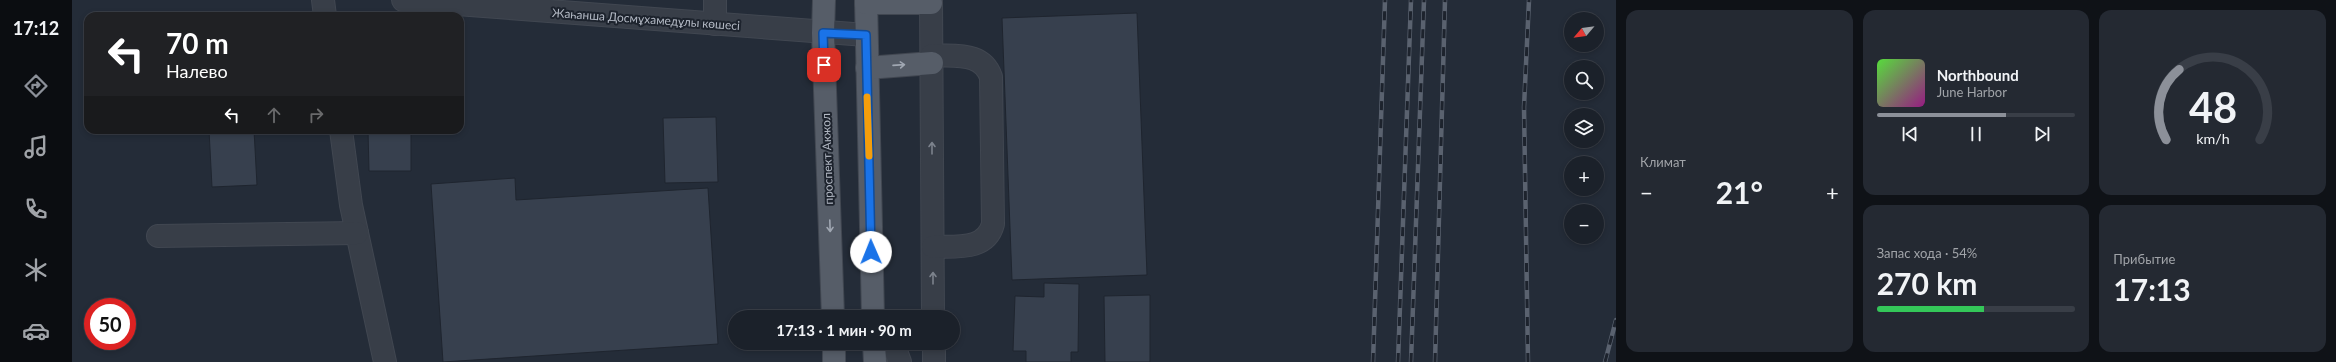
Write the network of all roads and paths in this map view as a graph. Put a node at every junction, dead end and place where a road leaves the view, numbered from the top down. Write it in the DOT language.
graph roads {
  1 [pos="323,0"];
  2 [pos="403,0"];
  3 [pos="715,0"];
  4 [pos="824,0"];
  5 [pos="432,1"];
  6 [pos="931,1"];
  7 [pos="866,2"];
  8 [pos="325,12"];
  9 [pos="715,24"];
  10 [pos="823,33"];
  11 [pos="866,35"];
  12 [pos="932,59"];
  13 [pos="867,68"];
  14 [pos="342,134"];
  15 [pos="357,233"];
  16 [pos="158,236"];
  17 [pos="933,247"];
  18 [pos="872,283"];
  19 [pos="833,310"];
  20 [pos="873,310"];
  21 [pos="882,310"];
  22 [pos="933,310"];
  23 [pos="834,350"];
  24 [pos="874,350"];
  25 [pos="896,350"];
  26 [pos="934,350"];
  27 [pos="385,362"];
  28 [pos="834,362"];
  29 [pos="875,362"];
  30 [pos="900,362"];
  31 [pos="934,362"];
  1 -- 8 [label="street"];
  2 -- 5 [label="street, Жаһанша Досмұхамедұлы көшесі"];
  3 -- 9 [label="street"];
  4 -- 10 [label="main road, проспект Акжол"];
  5 -- 9 [label="street, Жаһанша Досмұхамедұлы көшесі"];
  6 -- 7 [label="main road"];
  6 -- 12 [label="street"];
  7 -- 11 [label="main road"];
  9 -- 10 [label="street, Жаһанша Досмұхамедұлы көшесі"];
  10 -- 11 [label="street, Жаһанша Досмұхамедұлы көшесі"];
  10 -- 19 [label="main road, проспект Акжол, one-way"];
  11 -- 13 [label="main road"];
  13 -- 12 [label="main road, one-way"];
  17 -- 12 [label="street, one-way"];
  12 -- 17 [label="street"];
  13 -- 18 [label="main road"];
  14 -- 15 [label="street"];
  15 -- 16 [label="street"];
  15 -- 27 [label="street"];
  22 -- 17 [label="street, one-way"];
  18 -- 20 [label="main road"];
  18 -- 21 [label="street"];
  23 -- 28 [label="main road"];
  24 -- 29 [label="main road"];
  25 -- 30 [label="street"];
  26 -- 31 [label="street"];
}
